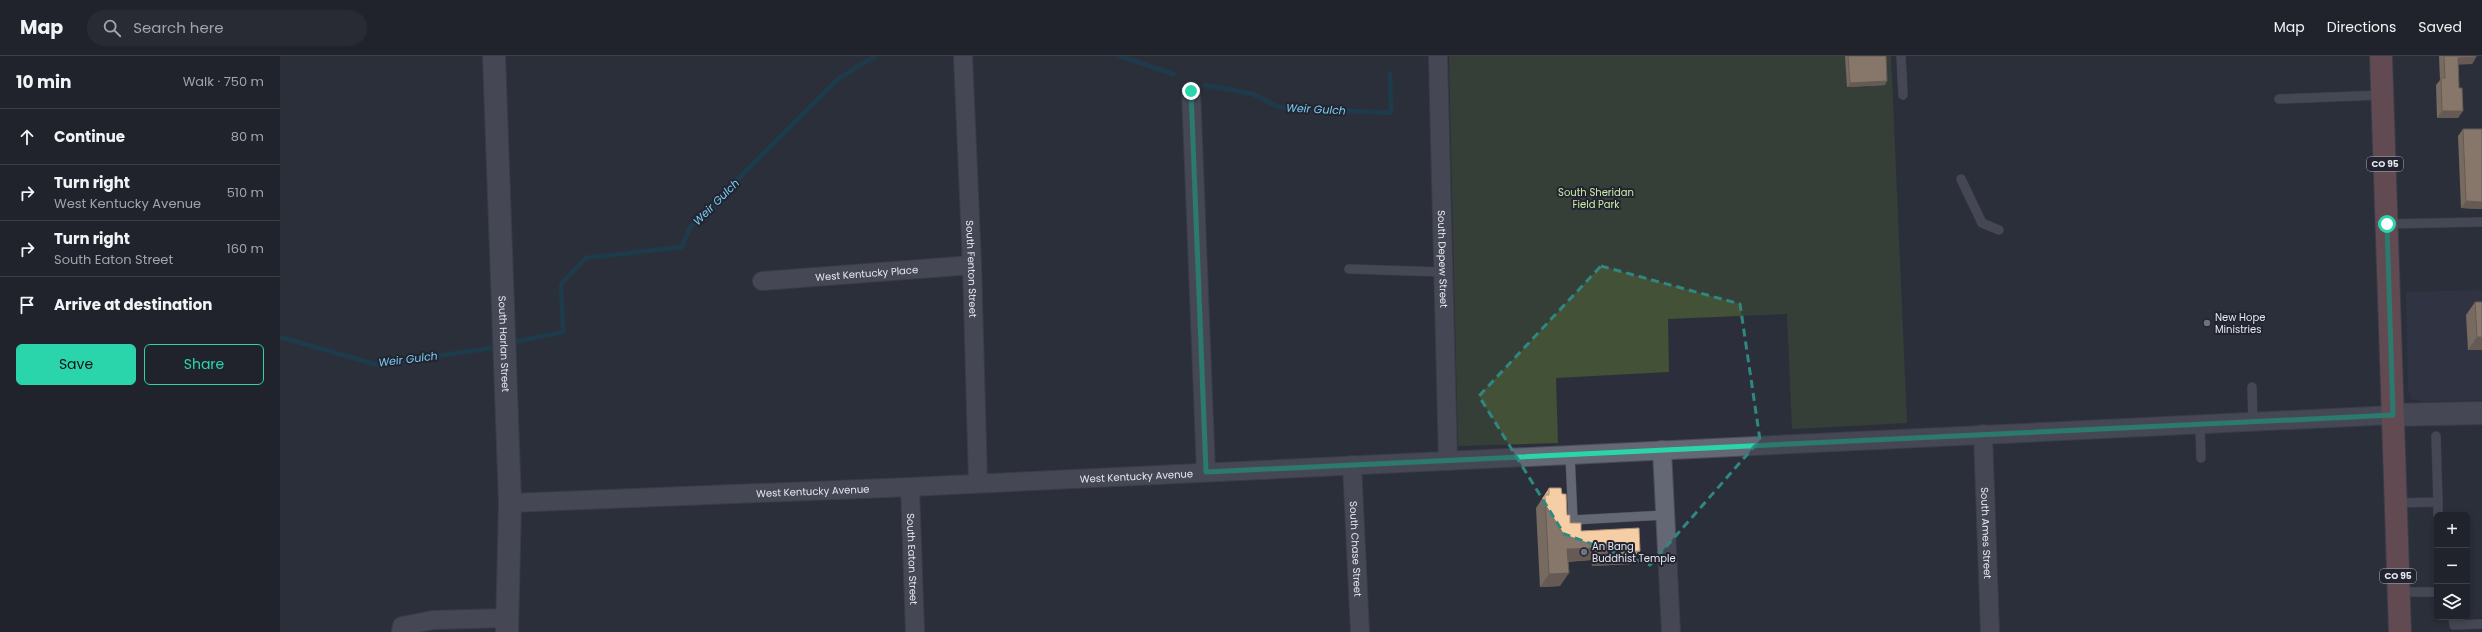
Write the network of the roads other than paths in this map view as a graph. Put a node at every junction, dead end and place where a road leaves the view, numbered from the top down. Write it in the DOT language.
graph roads {
  1 [pos="494,56"];
  2 [pos="963,56"];
  3 [pos="1438,56"];
  4 [pos="1901,56"];
  5 [pos="2381,56"];
  6 [pos="1191,91"];
  7 [pos="1903,95"];
  8 [pos="2383,95"];
  9 [pos="2279,99"];
  10 [pos="1961,179"];
  11 [pos="2482,222"];
  12 [pos="2387,224"];
  13 [pos="1999,230"];
  14 [pos="972,265"];
  15 [pos="1349,269"];
  16 [pos="1443,272"];
  17 [pos="762,281"];
  18 [pos="2252,388"];
  19 [pos="2482,413"];
  20 [pos="2393,415"];
  21 [pos="2254,421"];
  22 [pos="2200,424"];
  23 [pos="1984,434"];
  24 [pos="2436,436"];
  25 [pos="1662,450"];
  26 [pos="1570,455"];
  27 [pos="2201,458"];
  28 [pos="1448,461"];
  29 [pos="1352,465"];
  30 [pos="1206,472"];
  31 [pos="978,482"];
  32 [pos="910,487"];
  33 [pos="2438,502"];
  34 [pos="510,503"];
  35 [pos="2396,503"];
  36 [pos="2438,512"];
  37 [pos="1665,515"];
  38 [pos="2399,592"];
  39 [pos="2434,592"];
  40 [pos="2453,620"];
  41 [pos="2482,624"];
  42 [pos="507,625"];
  43 [pos="401,632"];
  44 [pos="915,632"];
  45 [pos="1360,632"];
  46 [pos="1672,632"];
  47 [pos="1990,632"];
  48 [pos="2400,632"];
  1 -- 34 [label="street, South Harlan Street"];
  2 -- 14 [label="street, South Fenton Street"];
  3 -- 16 [label="street, South Depew Street"];
  4 -- 7 [label="lane"];
  5 -- 8 [label="main road, CO 95"];
  6 -- 30 [label="street"];
  8 -- 9 [label="lane"];
  8 -- 12 [label="main road, CO 95"];
  10 -- 13 [label="lane"];
  11 -- 12 [label="lane"];
  12 -- 20 [label="main road, CO 95"];
  14 -- 17 [label="street, West Kentucky Place"];
  14 -- 31 [label="street, South Fenton Street"];
  15 -- 16 [label="lane"];
  16 -- 28 [label="street, South Depew Street"];
  18 -- 21 [label="lane"];
  19 -- 20 [label="street, West Kentucky Avenue"];
  20 -- 21 [label="street, West Kentucky Avenue"];
  20 -- 35 [label="main road, CO 95"];
  21 -- 22 [label="street, West Kentucky Avenue"];
  22 -- 23 [label="street, West Kentucky Avenue"];
  22 -- 27 [label="lane"];
  23 -- 25 [label="street, West Kentucky Avenue"];
  23 -- 47 [label="street, South Ames Street"];
  24 -- 33 [label="lane"];
  25 -- 26 [label="street, West Kentucky Avenue"];
  25 -- 37 [label="street"];
  26 -- 28 [label="street, West Kentucky Avenue"];
  26 -- 37 [label="lane"];
  28 -- 29 [label="street, West Kentucky Avenue"];
  29 -- 30 [label="street, West Kentucky Avenue"];
  29 -- 45 [label="street, South Chase Street"];
  30 -- 31 [label="street, West Kentucky Avenue"];
  31 -- 32 [label="street, West Kentucky Avenue"];
  32 -- 34 [label="street, West Kentucky Avenue"];
  32 -- 44 [label="street, South Eaton Street"];
  33 -- 35 [label="lane"];
  33 -- 36 [label="lane"];
  34 -- 42 [label="street, South Harlan Street"];
  35 -- 38 [label="main road, CO 95"];
  37 -- 46 [label="street"];
  38 -- 39 [label="lane"];
  38 -- 48 [label="main road, CO 95"];
  40 -- 41 [label="lane"];
  42 -- 43 [label="street"];
}
